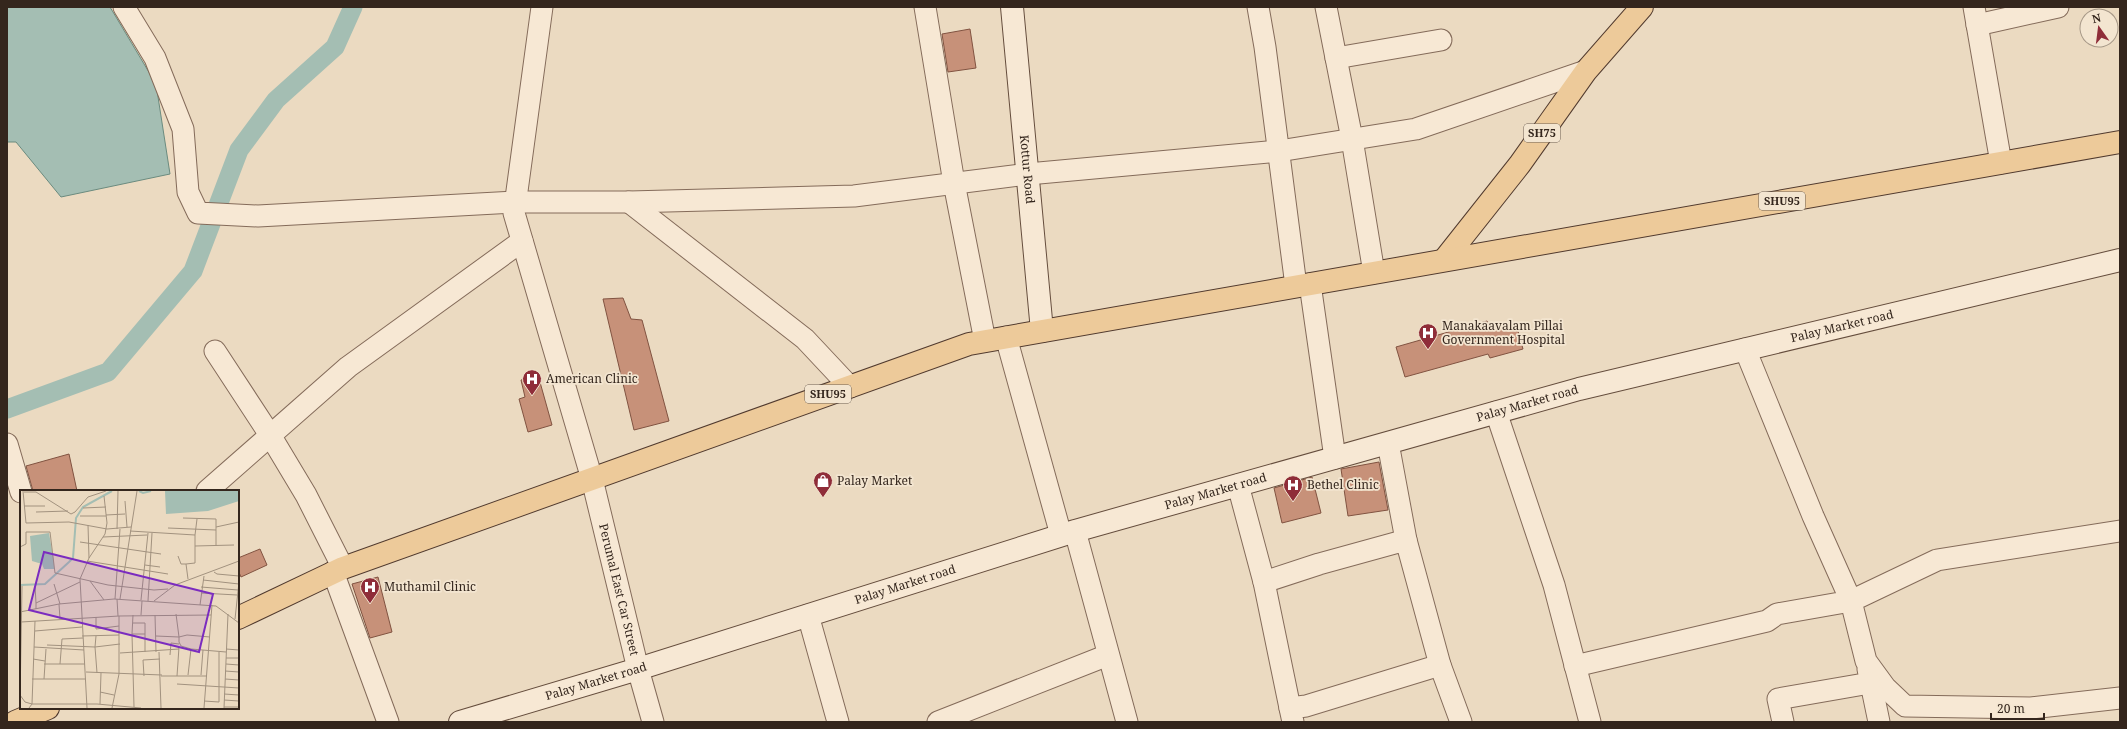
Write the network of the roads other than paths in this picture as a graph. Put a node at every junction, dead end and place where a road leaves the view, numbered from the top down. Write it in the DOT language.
graph roads {
  1 [pos="124,7"];
  2 [pos="542,7"];
  3 [pos="925,7"];
  4 [pos="1012,7"];
  5 [pos="1258,7"];
  6 [pos="1326,7"];
  7 [pos="1642,7"];
  8 [pos="2058,7"];
  9 [pos="1976,16"];
  10 [pos="1441,40"];
  11 [pos="1336,58"];
  12 [pos="1586,71"];
  13 [pos="1352,139"];
  14 [pos="2120,142"];
  15 [pos="1279,151"];
  16 [pos="2001,162"];
  17 [pos="1028,174"];
  18 [pos="954,183"];
  19 [pos="515,202"];
  20 [pos="629,202"];
  21 [pos="522,241"];
  22 [pos="1444,260"];
  23 [pos="2120,260"];
  24 [pos="1374,273"];
  25 [pos="1303,285"];
  26 [pos="1042,331"];
  27 [pos="1006,337"];
  28 [pos="985,341"];
  29 [pos="1745,349"];
  30 [pos="215,351"];
  31 [pos="850,387"];
  32 [pos="1496,412"];
  33 [pos="270,435"];
  34 [pos="1388,443"];
  35 [pos="7,444"];
  36 [pos="1335,458"];
  37 [pos="592,479"];
  38 [pos="1238,485"];
  39 [pos="20,490"];
  40 [pos="208,490"];
  41 [pos="2120,531"];
  42 [pos="1068,533"];
  43 [pos="1406,540"];
  44 [pos="338,570"];
  45 [pos="1264,582"];
  46 [pos="1851,601"];
  47 [pos="808,615"];
  48 [pos="239,618"];
  49 [pos="1108,655"];
  50 [pos="1866,661"];
  51 [pos="1440,666"];
  52 [pos="1575,666"];
  53 [pos="638,668"];
  54 [pos="1870,683"];
  55 [pos="2120,698"];
  56 [pos="46,709"];
  57 [pos="1291,715"];
  58 [pos="2032,715"];
  59 [pos="15,722"];
  60 [pos="388,722"];
  61 [pos="460,722"];
  62 [pos="653,722"];
  63 [pos="838,722"];
  64 [pos="938,722"];
  65 [pos="1127,722"];
  66 [pos="1461,722"];
  67 [pos="1590,722"];
  68 [pos="1783,722"];
  69 [pos="1879,722"];
  1 -- 19 [label="street"];
  2 -- 19 [label="street, Perumal East Car Street"];
  3 -- 18 [label="street"];
  4 -- 17 [label="street, Kottur Road"];
  5 -- 15 [label="street"];
  6 -- 11 [label="street"];
  7 -- 12 [label="main road, SH75"];
  8 -- 9 [label="street"];
  9 -- 16 [label="street"];
  10 -- 11 [label="street"];
  11 -- 13 [label="street"];
  12 -- 13 [label="street"];
  12 -- 22 [label="main road, SH75"];
  13 -- 15 [label="street"];
  13 -- 24 [label="street"];
  14 -- 16 [label="main road, SHU95"];
  15 -- 17 [label="street"];
  15 -- 25 [label="street"];
  16 -- 22 [label="main road, SHU95"];
  17 -- 18 [label="street"];
  17 -- 26 [label="street, Kottur Road"];
  18 -- 20 [label="street"];
  18 -- 28 [label="street"];
  19 -- 20 [label="street"];
  19 -- 21 [label="street, Perumal East Car Street"];
  20 -- 31 [label="street"];
  21 -- 33 [label="street"];
  21 -- 37 [label="street, Perumal East Car Street"];
  22 -- 24 [label="main road, SHU95"];
  23 -- 29 [label="street, Palay Market road"];
  24 -- 25 [label="main road, SHU95"];
  25 -- 26 [label="main road, SHU95"];
  25 -- 36 [label="street"];
  26 -- 27 [label="main road, SHU95"];
  27 -- 28 [label="main road, SHU95"];
  27 -- 42 [label="street"];
  28 -- 31 [label="main road, SHU95"];
  29 -- 32 [label="street, Palay Market road"];
  29 -- 46 [label="street"];
  30 -- 33 [label="street"];
  31 -- 37 [label="main road, SHU95"];
  32 -- 34 [label="street, Palay Market road"];
  32 -- 52 [label="street"];
  33 -- 40 [label="street"];
  33 -- 44 [label="street"];
  34 -- 36 [label="street, Palay Market road"];
  34 -- 43 [label="street"];
  35 -- 39 [label="street"];
  36 -- 38 [label="street, Palay Market road"];
  37 -- 44 [label="main road, SHU95"];
  37 -- 53 [label="street, Perumal East Car Street"];
  38 -- 42 [label="street, Palay Market road"];
  38 -- 45 [label="street"];
  41 -- 46 [label="street"];
  42 -- 47 [label="street, Palay Market road"];
  42 -- 49 [label="street"];
  43 -- 45 [label="street"];
  43 -- 51 [label="street"];
  44 -- 48 [label="main road, SHU95"];
  44 -- 60 [label="street"];
  45 -- 57 [label="street"];
  46 -- 50 [label="street"];
  46 -- 52 [label="street"];
  47 -- 53 [label="street, Palay Market road"];
  47 -- 63 [label="street"];
  49 -- 64 [label="street"];
  49 -- 65 [label="street"];
  50 -- 54 [label="street"];
  50 -- 58 [label="street"];
  51 -- 57 [label="street"];
  51 -- 66 [label="street"];
  52 -- 67 [label="street"];
  53 -- 61 [label="street, Palay Market road"];
  53 -- 62 [label="street, Perumal East Car Street"];
  54 -- 68 [label="street"];
  54 -- 69 [label="street"];
  55 -- 58 [label="street"];
  56 -- 59 [label="main road"];
}
